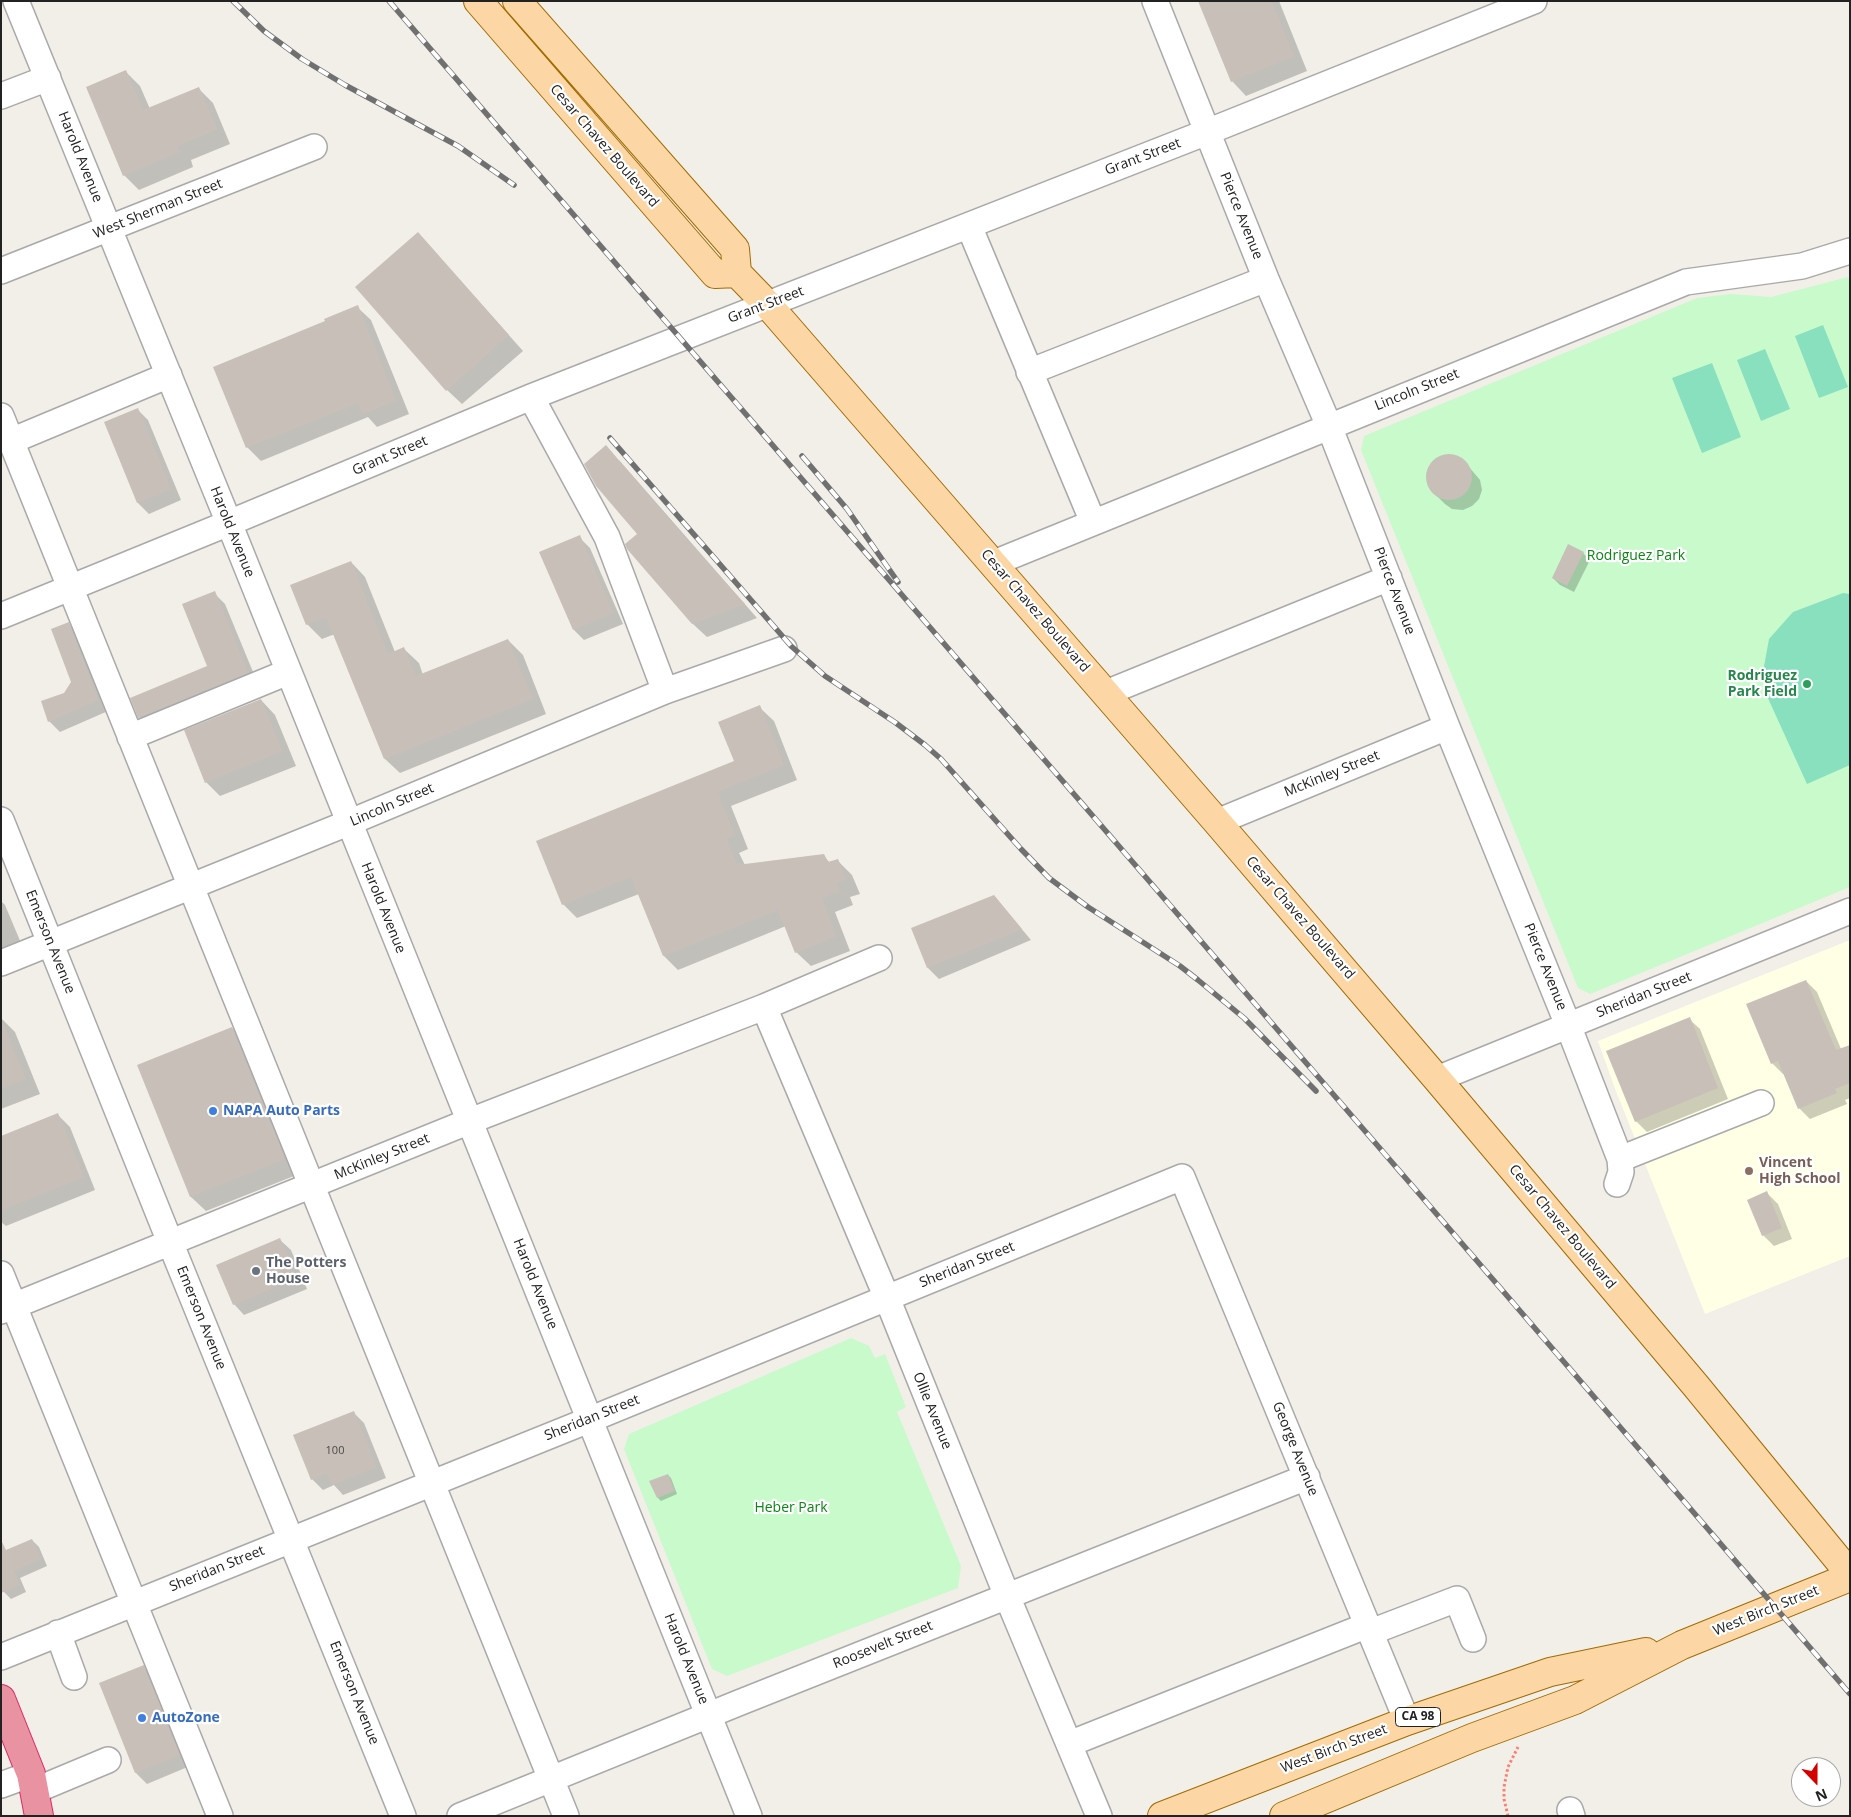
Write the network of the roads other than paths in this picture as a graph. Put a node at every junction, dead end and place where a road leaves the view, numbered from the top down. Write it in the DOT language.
graph roads {
  1 [pos="16,1"];
  2 [pos="478,1"];
  3 [pos="517,1"];
  4 [pos="540,1"];
  5 [pos="1155,1"];
  6 [pos="1534,1"];
  7 [pos="48,78"];
  8 [pos="1,96"];
  9 [pos="1207,132"];
  10 [pos="634,135"];
  11 [pos="314,147"];
  12 [pos="969,226"];
  13 [pos="109,228"];
  14 [pos="1850,251"];
  15 [pos="1,271"];
  16 [pos="736,273"];
  17 [pos="1266,279"];
  18 [pos="768,305"];
  19 [pos="1029,372"];
  20 [pos="169,375"];
  21 [pos="531,397"];
  22 [pos="1,416"];
  23 [pos="1329,426"];
  24 [pos="11,441"];
  25 [pos="1093,522"];
  26 [pos="229,523"];
  27 [pos="994,563"];
  28 [pos="1388,578"];
  29 [pos="70,588"];
  30 [pos="1,616"];
  31 [pos="784,649"];
  32 [pos="288,672"];
  33 [pos="665,691"];
  34 [pos="1106,693"];
  35 [pos="1447,727"];
  36 [pos="130,736"];
  37 [pos="1,820"];
  38 [pos="1218,822"];
  39 [pos="348,823"];
  40 [pos="191,887"];
  41 [pos="1850,911"];
  42 [pos="51,944"];
  43 [pos="879,958"];
  44 [pos="1,963"];
  45 [pos="764,1007"];
  46 [pos="1568,1025"];
  47 [pos="1438,1079"];
  48 [pos="1761,1103"];
  49 [pos="470,1121"];
  50 [pos="1620,1159"];
  51 [pos="1182,1177"];
  52 [pos="1617,1184"];
  53 [pos="311,1185"];
  54 [pos="170,1242"];
  55 [pos="1,1274"];
  56 [pos="887,1298"];
  57 [pos="8,1308"];
  58 [pos="589,1420"];
  59 [pos="1307,1477"];
  60 [pos="431,1483"];
  61 [pos="291,1539"];
  62 [pos="1850,1575"];
  63 [pos="1007,1596"];
  64 [pos="134,1603"];
  65 [pos="1369,1629"];
  66 [pos="58,1633"];
  67 [pos="1473,1639"];
  68 [pos="1682,1644"];
  69 [pos="1,1657"];
  70 [pos="74,1677"];
  71 [pos="1,1699"];
  72 [pos="708,1715"];
  73 [pos="1407,1721"];
  74 [pos="7,1730"];
  75 [pos="1069,1744"];
  76 [pos="108,1760"];
  77 [pos="551,1779"];
  78 [pos="36,1781"];
  79 [pos="1,1786"];
  80 [pos="1311,1810"];
  81 [pos="39,1816"];
  82 [pos="60,1816"];
  83 [pos="220,1816"];
  84 [pos="403,1816"];
  85 [pos="460,1816"];
  86 [pos="566,1816"];
  87 [pos="749,1816"];
  88 [pos="1099,1816"];
  89 [pos="1162,1816"];
  90 [pos="1284,1816"];
  1 -- 7 [label="street, Harold Avenue"];
  2 -- 16 [label="main road, Cesar Chavez Boulevard"];
  3 -- 10 [label="main road"];
  4 -- 10 [label="main road"];
  5 -- 9 [label="street, Pierce Avenue"];
  6 -- 9 [label="street, Grant Street"];
  7 -- 8 [label="street"];
  7 -- 13 [label="street, Harold Avenue"];
  9 -- 12 [label="street, Grant Street"];
  9 -- 17 [label="street, Pierce Avenue"];
  10 -- 16 [label="main road"];
  11 -- 13 [label="street, West Sherman Street"];
  12 -- 18 [label="street, Grant Street"];
  12 -- 19 [label="street"];
  13 -- 15 [label="street, West Sherman Street"];
  13 -- 20 [label="street, Harold Avenue"];
  14 -- 23 [label="street, Lincoln Street"];
  16 -- 18 [label="main road, Cesar Chavez Boulevard"];
  17 -- 19 [label="street"];
  17 -- 23 [label="street, Pierce Avenue"];
  18 -- 21 [label="street, Grant Street"];
  18 -- 27 [label="main road, Cesar Chavez Boulevard"];
  19 -- 25 [label="street"];
  20 -- 24 [label="street"];
  20 -- 26 [label="street, Harold Avenue"];
  21 -- 26 [label="street, Grant Street"];
  21 -- 33 [label="street"];
  22 -- 24 [label="street"];
  23 -- 25 [label="street, Lincoln Street"];
  23 -- 28 [label="street, Pierce Avenue"];
  24 -- 29 [label="street"];
  25 -- 27 [label="street, Lincoln Street"];
  26 -- 29 [label="street, Grant Street"];
  26 -- 32 [label="street, Harold Avenue"];
  27 -- 34 [label="main road, Cesar Chavez Boulevard"];
  28 -- 34 [label="street"];
  28 -- 35 [label="street, Pierce Avenue"];
  29 -- 30 [label="street, Grant Street"];
  29 -- 36 [label="street"];
  31 -- 33 [label="street, Lincoln Street"];
  32 -- 36 [label="street"];
  32 -- 39 [label="street, Harold Avenue"];
  33 -- 39 [label="street, Lincoln Street"];
  34 -- 38 [label="main road, Cesar Chavez Boulevard"];
  35 -- 38 [label="street, McKinley Street"];
  35 -- 46 [label="street, Pierce Avenue"];
  36 -- 40 [label="street"];
  37 -- 42 [label="street, Emerson Avenue"];
  38 -- 47 [label="main road, Cesar Chavez Boulevard"];
  39 -- 40 [label="street, Lincoln Street"];
  39 -- 49 [label="street, Harold Avenue"];
  40 -- 42 [label="street, Lincoln Street"];
  40 -- 53 [label="street"];
  41 -- 46 [label="street, Sheridan Street"];
  42 -- 44 [label="street, Lincoln Street"];
  42 -- 54 [label="street, Emerson Avenue"];
  43 -- 45 [label="street, McKinley Street"];
  45 -- 49 [label="street, McKinley Street"];
  45 -- 56 [label="street, Ollie Avenue"];
  46 -- 47 [label="street, Sheridan Street"];
  46 -- 50 [label="street, Pierce Avenue"];
  47 -- 62 [label="main road, Cesar Chavez Boulevard"];
  48 -- 50 [label="street"];
  49 -- 53 [label="street, McKinley Street"];
  49 -- 58 [label="street, Harold Avenue"];
  50 -- 52 [label="street, Pierce Avenue"];
  51 -- 56 [label="street, Sheridan Street"];
  51 -- 59 [label="street, George Avenue"];
  53 -- 54 [label="street, McKinley Street"];
  53 -- 60 [label="street"];
  54 -- 57 [label="street, McKinley Street"];
  54 -- 61 [label="street, Emerson Avenue"];
  55 -- 57 [label="street"];
  56 -- 58 [label="street, Sheridan Street"];
  56 -- 63 [label="street, Ollie Avenue"];
  57 -- 64 [label="street"];
  58 -- 60 [label="street, Sheridan Street"];
  58 -- 72 [label="street, Harold Avenue"];
  59 -- 63 [label="street, Roosevelt Street"];
  59 -- 65 [label="street, George Avenue"];
  60 -- 61 [label="street, Sheridan Street"];
  60 -- 77 [label="street"];
  61 -- 64 [label="street, Sheridan Street"];
  61 -- 84 [label="street, Emerson Avenue"];
  62 -- 68 [label="main road, West Birch Street / CA 98"];
  63 -- 72 [label="street, Roosevelt Street"];
  63 -- 75 [label="street, Ollie Avenue"];
  64 -- 66 [label="street, Sheridan Street"];
  64 -- 83 [label="street"];
  65 -- 67 [label="street"];
  65 -- 73 [label="street, George Avenue"];
  65 -- 75 [label="street"];
  66 -- 69 [label="street, Sheridan Street"];
  66 -- 70 [label="street"];
  68 -- 73 [label="main road, West Birch Street / CA 98"];
  68 -- 80 [label="main road, West Birch Street / CA 98"];
  71 -- 74 [label="highway"];
  72 -- 77 [label="street, Roosevelt Street"];
  72 -- 87 [label="street, Harold Avenue"];
  73 -- 89 [label="main road, West Birch Street / CA 98"];
  74 -- 78 [label="highway"];
  75 -- 88 [label="street, Ollie Avenue"];
  76 -- 78 [label="street"];
  77 -- 85 [label="street, Roosevelt Street"];
  77 -- 86 [label="street"];
  78 -- 79 [label="street"];
  78 -- 81 [label="highway"];
  78 -- 82 [label="highway"];
  80 -- 90 [label="main road, West Birch Street / CA 98"];
}
